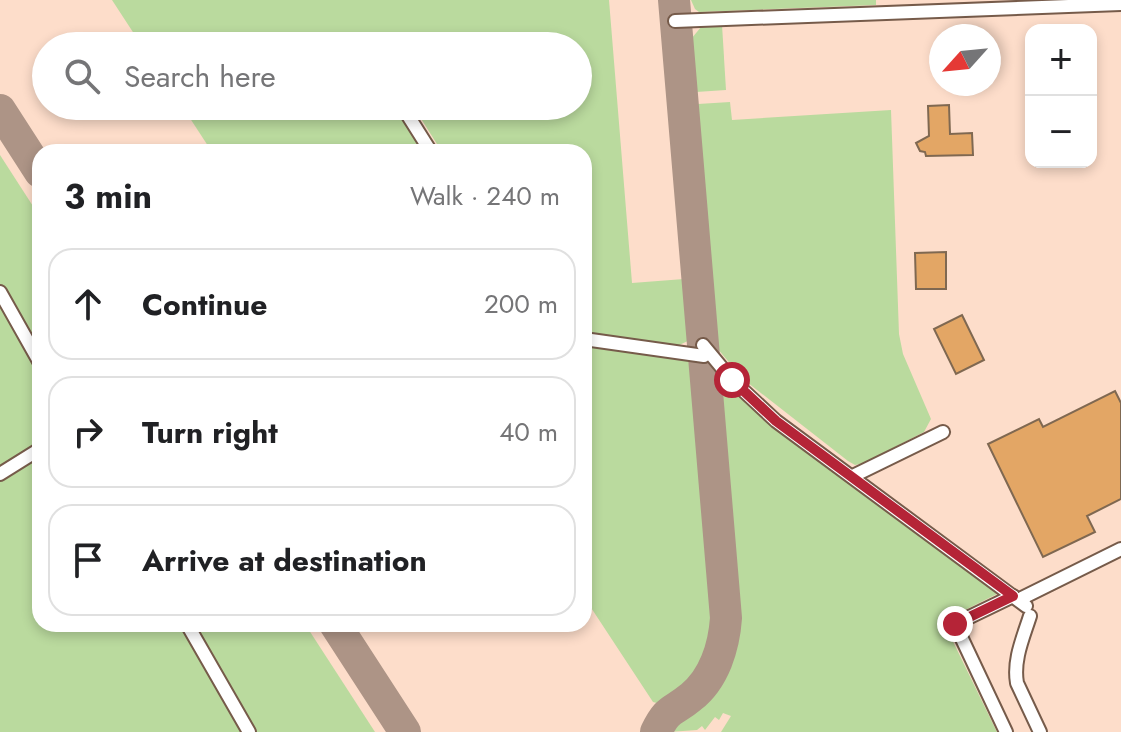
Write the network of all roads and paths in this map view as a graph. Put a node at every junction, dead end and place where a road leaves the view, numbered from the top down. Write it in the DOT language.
graph roads {
  1 [pos="1121,4"];
  2 [pos="675,21"];
  3 [pos="411,120"];
  4 [pos="426,144"];
  5 [pos="0,292"];
  6 [pos="592,340"];
  7 [pos="32,349"];
  8 [pos="943,432"];
  9 [pos="32,454"];
  10 [pos="0,474"];
  11 [pos="853,476"];
  12 [pos="1121,549"];
  13 [pos="1023,604"];
  14 [pos="192,632"];
  15 [pos="249,732"];
  16 [pos="1006,732"];
  17 [pos="1040,732"];
  1 -- 2 [label="lane"];
  3 -- 4 [label="lane"];
  5 -- 7 [label="lane"];
  6 -- 11 [label="lane"];
  8 -- 11 [label="lane"];
  9 -- 10 [label="lane"];
  11 -- 13 [label="lane"];
  12 -- 13 [label="lane"];
  13 -- 16 [label="lane"];
  13 -- 17 [label="lane"];
  14 -- 15 [label="lane"];
}
